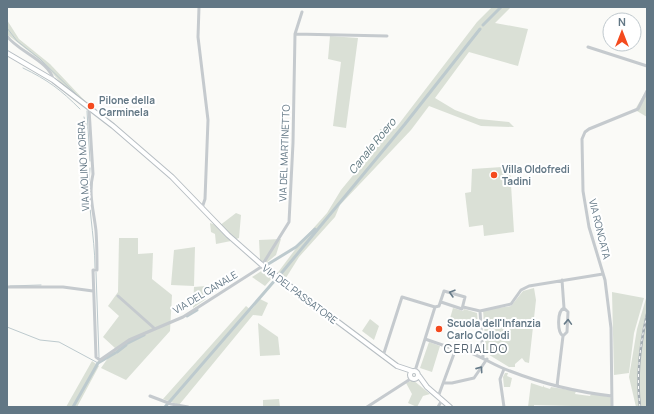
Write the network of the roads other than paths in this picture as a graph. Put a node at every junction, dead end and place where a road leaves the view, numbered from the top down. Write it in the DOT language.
graph roads {
  1 [pos="199,7"];
  2 [pos="302,12"];
  3 [pos="295,34"];
  4 [pos="7,36"];
  5 [pos="386,36"];
  6 [pos="588,47"];
  7 [pos="7,53"];
  8 [pos="14,57"];
  9 [pos="7,58"];
  10 [pos="647,66"];
  11 [pos="53,80"];
  12 [pos="647,91"];
  13 [pos="89,109"];
  14 [pos="205,195"];
  15 [pos="197,202"];
  16 [pos="202,208"];
  17 [pos="262,266"];
  18 [pos="603,274"];
  19 [pos="562,280"];
  20 [pos="7,287"];
  21 [pos="93,291"];
  22 [pos="118,296"];
  23 [pos="440,302"];
  24 [pos="435,307"];
  25 [pos="463,307"];
  26 [pos="564,308"];
  27 [pos="480,312"];
  28 [pos="154,328"];
  29 [pos="563,336"];
  30 [pos="425,339"];
  31 [pos="457,350"];
  32 [pos="383,356"];
  33 [pos="483,357"];
  34 [pos="487,359"];
  35 [pos="101,360"];
  36 [pos="504,369"];
  37 [pos="414,375"];
  38 [pos="444,383"];
  39 [pos="557,386"];
  40 [pos="150,396"];
  41 [pos="612,396"];
  42 [pos="438,397"];
  43 [pos="442,400"];
  44 [pos="373,403"];
  45 [pos="188,407"];
  46 [pos="367,407"];
  47 [pos="376,407"];
  48 [pos="438,407"];
  49 [pos="450,407"];
  50 [pos="504,407"];
  51 [pos="612,407"];
  1 -- 14 [label="street"];
  2 -- 3 [label="street, VIA DEL MARTINETTO"];
  3 -- 5 [label="street"];
  3 -- 17 [label="street, VIA DEL MARTINETTO"];
  4 -- 11 [label="street"];
  6 -- 10 [label="street"];
  7 -- 8 [label="street, VIA DEL PASSATORE"];
  8 -- 9 [label="street"];
  8 -- 11 [label="street, VIA DEL PASSATORE"];
  11 -- 13 [label="street, VIA DEL PASSATORE"];
  12 -- 18 [label="street, VIA RONCATA"];
  13 -- 15 [label="street, VIA DEL PASSATORE"];
  13 -- 21 [label="street, VIA MOLINO MORRA"];
  14 -- 15 [label="street"];
  14 -- 16 [label="street"];
  15 -- 16 [label="street, VIA DEL PASSATORE"];
  16 -- 17 [label="street, VIA DEL PASSATORE"];
  17 -- 28 [label="street, VIA DEL CANALE"];
  17 -- 32 [label="street, VIA DEL PASSATORE"];
  18 -- 19 [label="street"];
  18 -- 41 [label="street, VIA RONCATA"];
  19 -- 26 [label="street"];
  19 -- 27 [label="street"];
  20 -- 21 [label="street"];
  21 -- 35 [label="street, VIA MOLINO MORRA"];
  22 -- 28 [label="street"];
  23 -- 24 [label="street"];
  23 -- 25 [label="street"];
  25 -- 23 [label="street, one-way"];
  24 -- 30 [label="street"];
  24 -- 32 [label="street"];
  25 -- 27 [label="street"];
  26 -- 29 [label="street"];
  29 -- 26 [label="street, one-way"];
  27 -- 33 [label="street"];
  28 -- 35 [label="street, VIA DEL CANALE"];
  29 -- 39 [label="street"];
  30 -- 31 [label="street"];
  30 -- 37 [label="street"];
  31 -- 33 [label="street"];
  31 -- 38 [label="street"];
  32 -- 37 [label="street, VIA DEL PASSATORE"];
  33 -- 34 [label="street"];
  34 -- 36 [label="street"];
  38 -- 34 [label="street, one-way"];
  36 -- 39 [label="street"];
  36 -- 50 [label="street"];
  37 -- 42 [label="street, VIA DEL PASSATORE"];
  37 -- 44 [label="street"];
  38 -- 42 [label="street"];
  39 -- 41 [label="street"];
  40 -- 45 [label="street"];
  41 -- 51 [label="street, VIA RONCATA"];
  42 -- 43 [label="street, VIA DEL PASSATORE"];
  43 -- 48 [label="street"];
  43 -- 49 [label="street, VIA DEL PASSATORE"];
  44 -- 46 [label="street"];
  44 -- 47 [label="street"];
}
